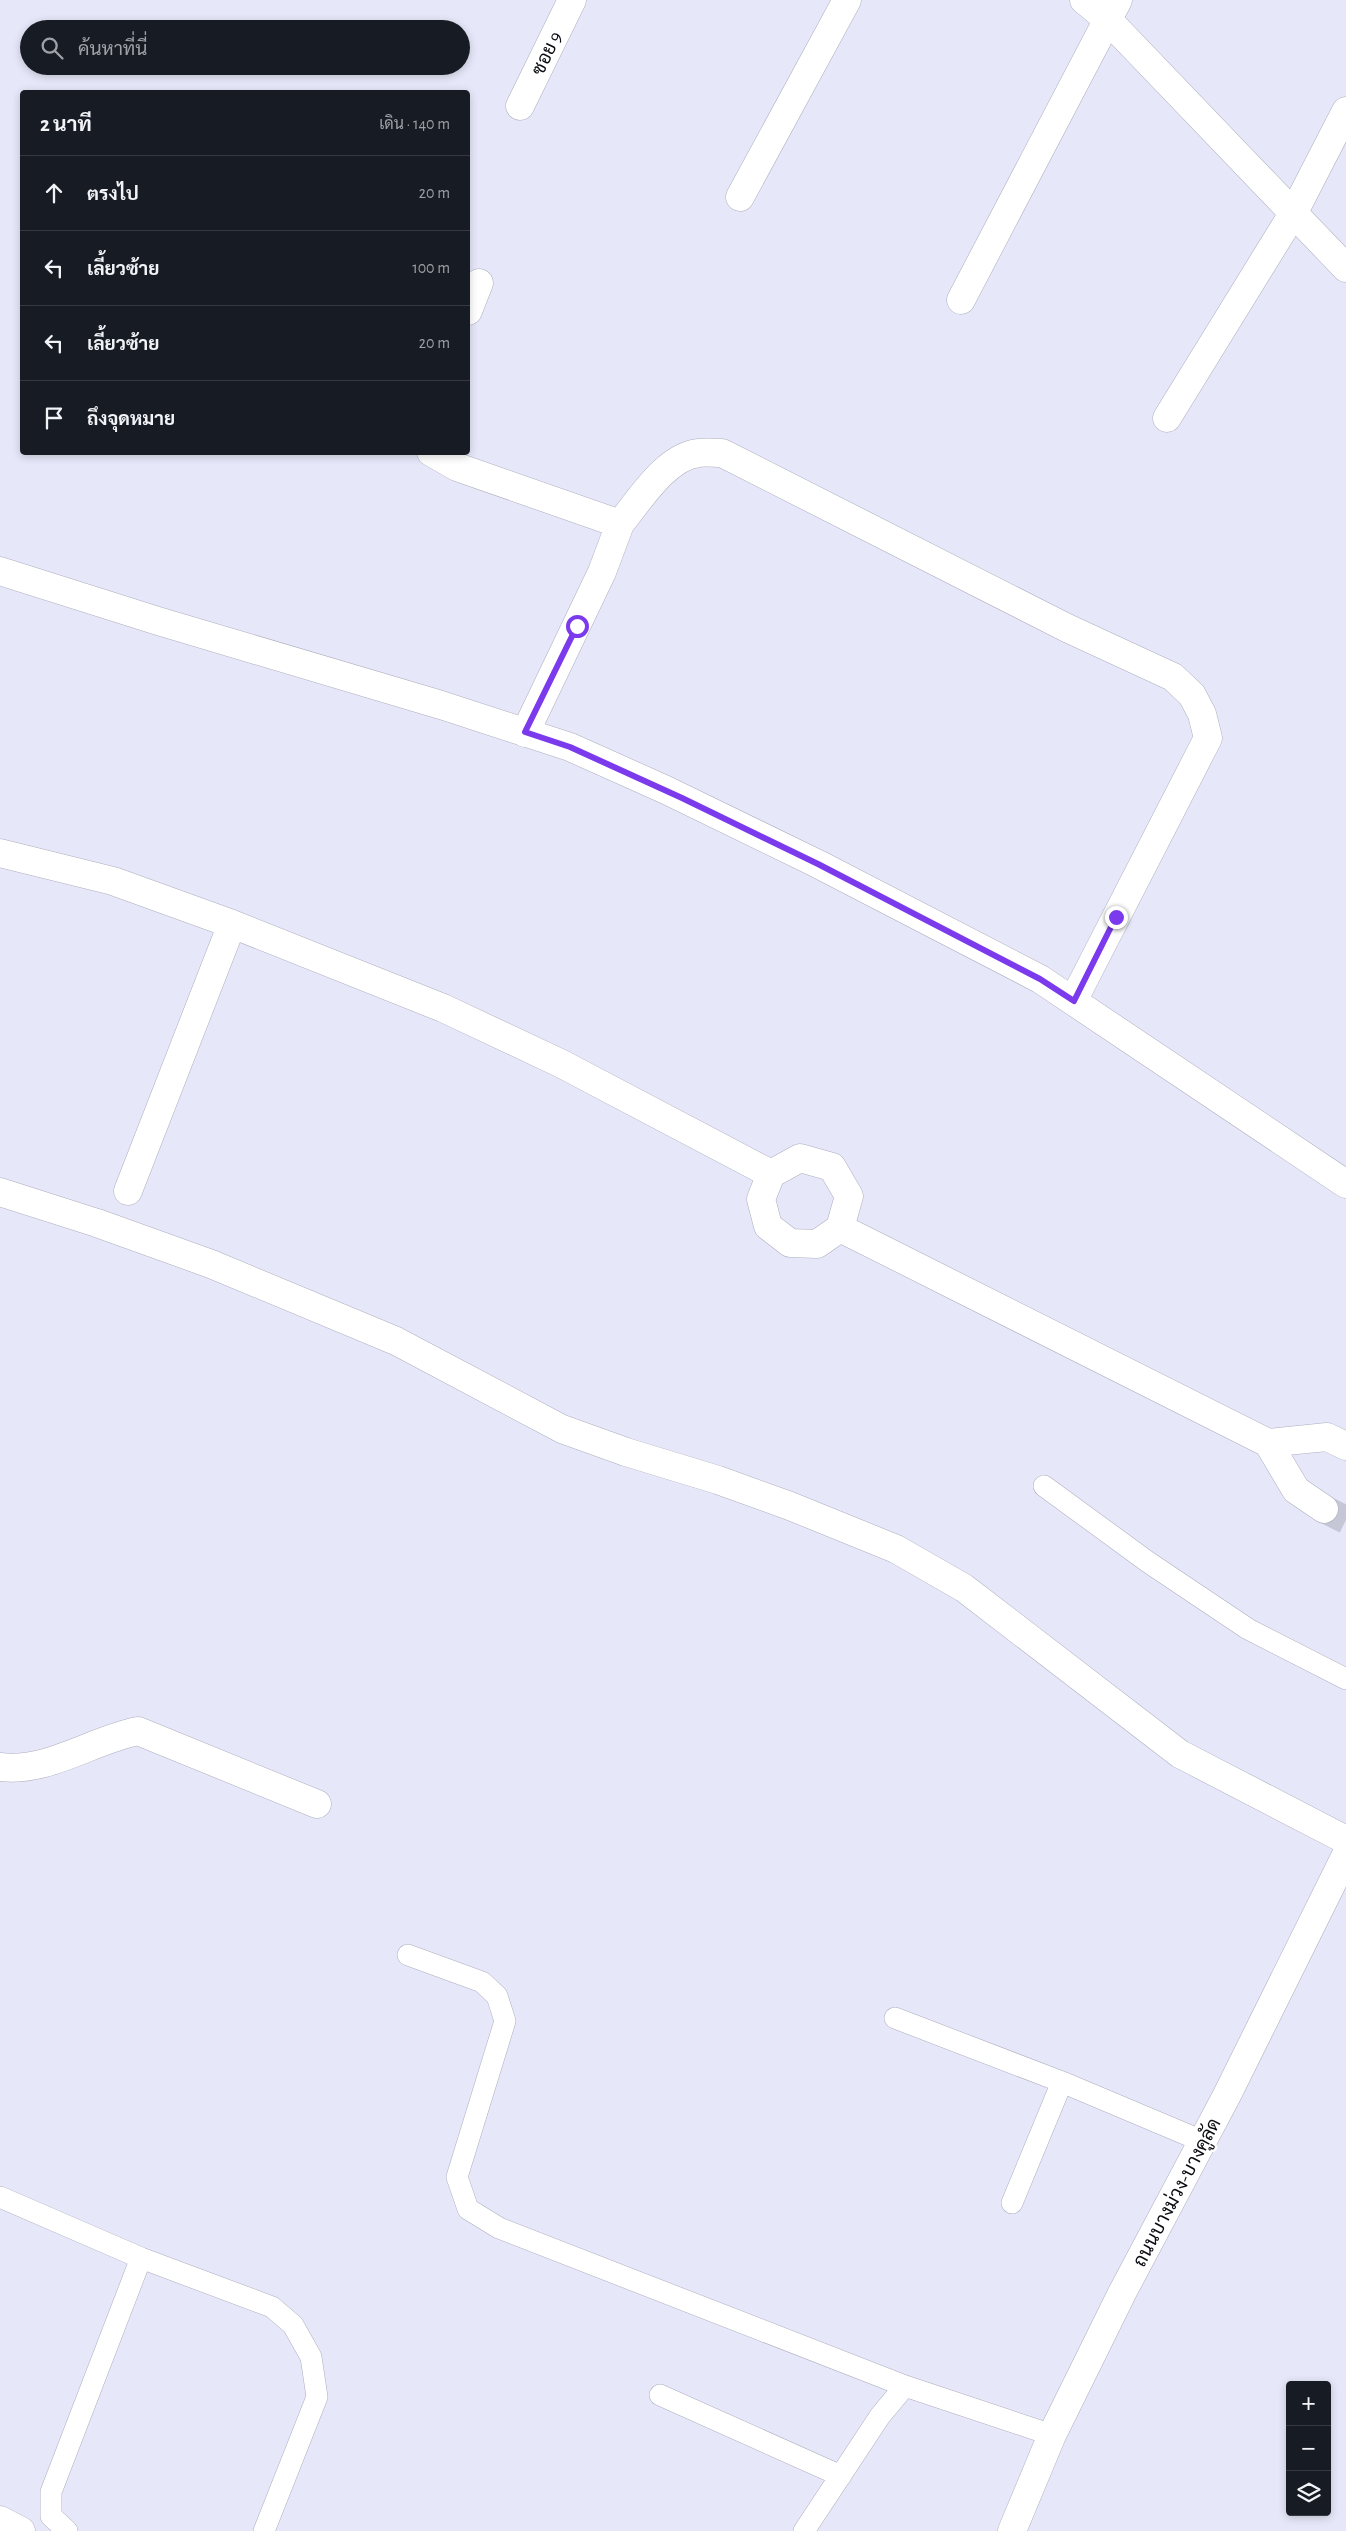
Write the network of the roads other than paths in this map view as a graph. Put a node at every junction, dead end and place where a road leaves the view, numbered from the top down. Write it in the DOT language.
graph roads {
  1 [pos="572,0"];
  2 [pos="847,0"];
  3 [pos="1084,0"];
  4 [pos="1114,11"];
  5 [pos="520,106"];
  6 [pos="1346,111"];
  7 [pos="740,197"];
  8 [pos="1294,212"];
  9 [pos="1346,268"];
  10 [pos="479,283"];
  11 [pos="962,300"];
  12 [pos="470,306"];
  13 [pos="1166,418"];
  14 [pos="436,455"];
  15 [pos="620,524"];
  16 [pos="0,570"];
  17 [pos="525,732"];
  18 [pos="0,853"];
  19 [pos="232,924"];
  20 [pos="1074,1001"];
  21 [pos="771,1174"];
  22 [pos="1346,1184"];
  23 [pos="128,1191"];
  24 [pos="0,1192"];
  25 [pos="840,1228"];
  26 [pos="1268,1442"];
  27 [pos="1346,1446"];
  28 [pos="1044,1486"];
  29 [pos="1324,1509"];
  30 [pos="1346,1679"];
  31 [pos="0,1767"];
  32 [pos="317,1804"];
  33 [pos="1345,1853"];
  34 [pos="408,1955"];
  35 [pos="895,2018"];
  36 [pos="1062,2082"];
  37 [pos="1202,2141"];
  38 [pos="0,2197"];
  39 [pos="1012,2203"];
  40 [pos="141,2258"];
  41 [pos="904,2386"];
  42 [pos="660,2395"];
  43 [pos="1052,2435"];
  44 [pos="841,2476"];
  45 [pos="0,2520"];
  46 [pos="21,2531"];
  47 [pos="67,2531"];
  48 [pos="264,2531"];
  49 [pos="804,2531"];
  50 [pos="1012,2531"];
  1 -- 5 [label="street, ซอย 9"];
  2 -- 7 [label="street"];
  3 -- 4 [label="street"];
  4 -- 8 [label="street"];
  4 -- 11 [label="street"];
  6 -- 8 [label="street"];
  8 -- 9 [label="street"];
  8 -- 13 [label="street"];
  10 -- 12 [label="street"];
  14 -- 15 [label="street"];
  15 -- 17 [label="street"];
  15 -- 20 [label="street"];
  16 -- 17 [label="street"];
  17 -- 20 [label="street"];
  18 -- 19 [label="street"];
  19 -- 21 [label="street"];
  19 -- 23 [label="street"];
  20 -- 22 [label="street"];
  21 -- 25 [label="street"];
  21 -- 25 [label="street"];
  24 -- 33 [label="street"];
  25 -- 26 [label="street"];
  26 -- 27 [label="street"];
  26 -- 29 [label="street"];
  28 -- 30 [label="lane"];
  31 -- 32 [label="street"];
  33 -- 37 [label="street, ถนนบางม่วง-บางคูลัด"];
  34 -- 41 [label="lane"];
  35 -- 36 [label="lane"];
  36 -- 37 [label="lane"];
  36 -- 39 [label="lane"];
  37 -- 43 [label="street, ถนนบางม่วง-บางคูลัด"];
  38 -- 40 [label="lane"];
  40 -- 47 [label="lane"];
  40 -- 48 [label="lane"];
  41 -- 43 [label="lane"];
  41 -- 44 [label="lane"];
  42 -- 44 [label="lane"];
  43 -- 50 [label="street, ถนนบางม่วง-บางคูลัด"];
  44 -- 49 [label="lane"];
  45 -- 46 [label="street"];
}
